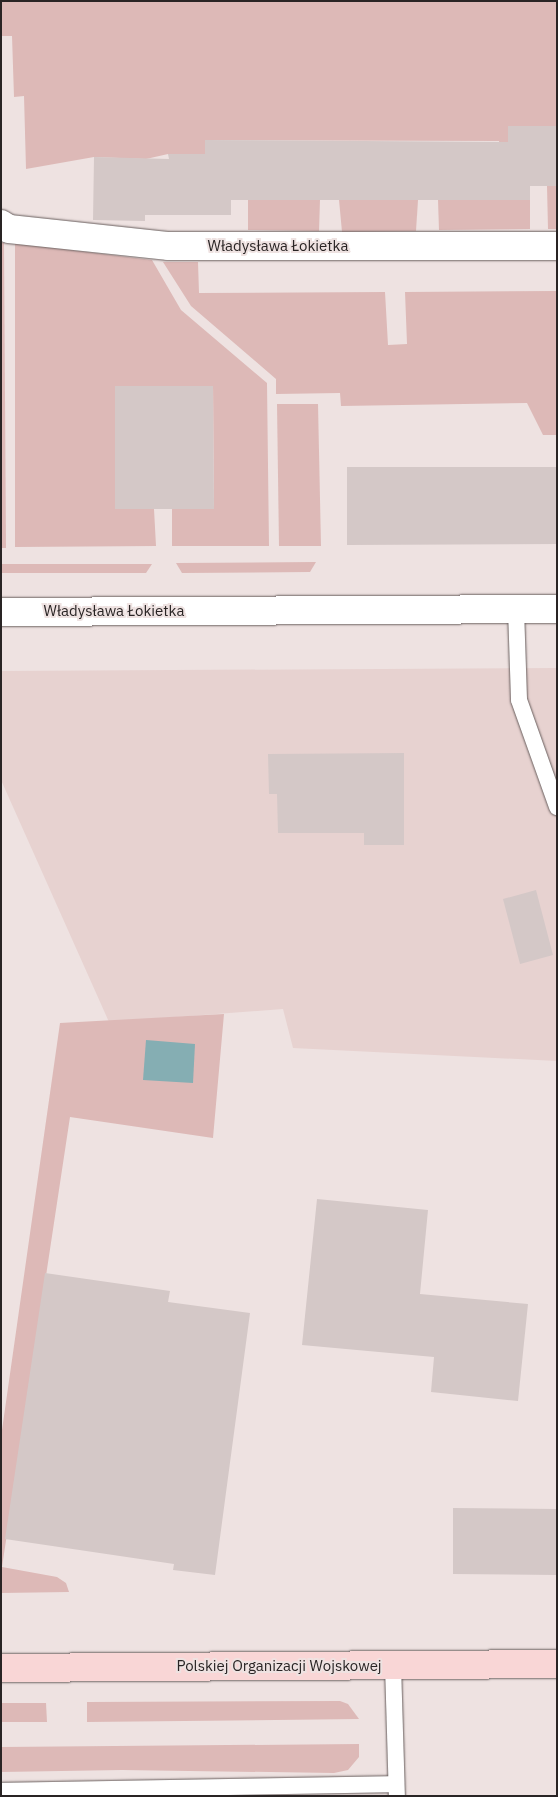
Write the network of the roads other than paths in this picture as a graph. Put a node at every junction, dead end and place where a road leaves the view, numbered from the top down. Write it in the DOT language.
graph roads {
  1 [pos="1,224"];
  2 [pos="557,246"];
  3 [pos="516,609"];
  4 [pos="557,609"];
  5 [pos="1,612"];
  6 [pos="557,807"];
  7 [pos="557,1664"];
  8 [pos="393,1665"];
  9 [pos="1,1668"];
  10 [pos="397,1790"];
  11 [pos="1,1791"];
  1 -- 2 [label="street, Władysława Łokietka"];
  3 -- 4 [label="street, Władysława Łokietka"];
  3 -- 5 [label="street, Władysława Łokietka"];
  3 -- 6 [label="lane"];
  7 -- 8 [label="main road, Polskiej Organizacji Wojskowej"];
  8 -- 9 [label="main road, Polskiej Organizacji Wojskowej"];
  8 -- 10 [label="lane"];
  10 -- 11 [label="lane"];
}
